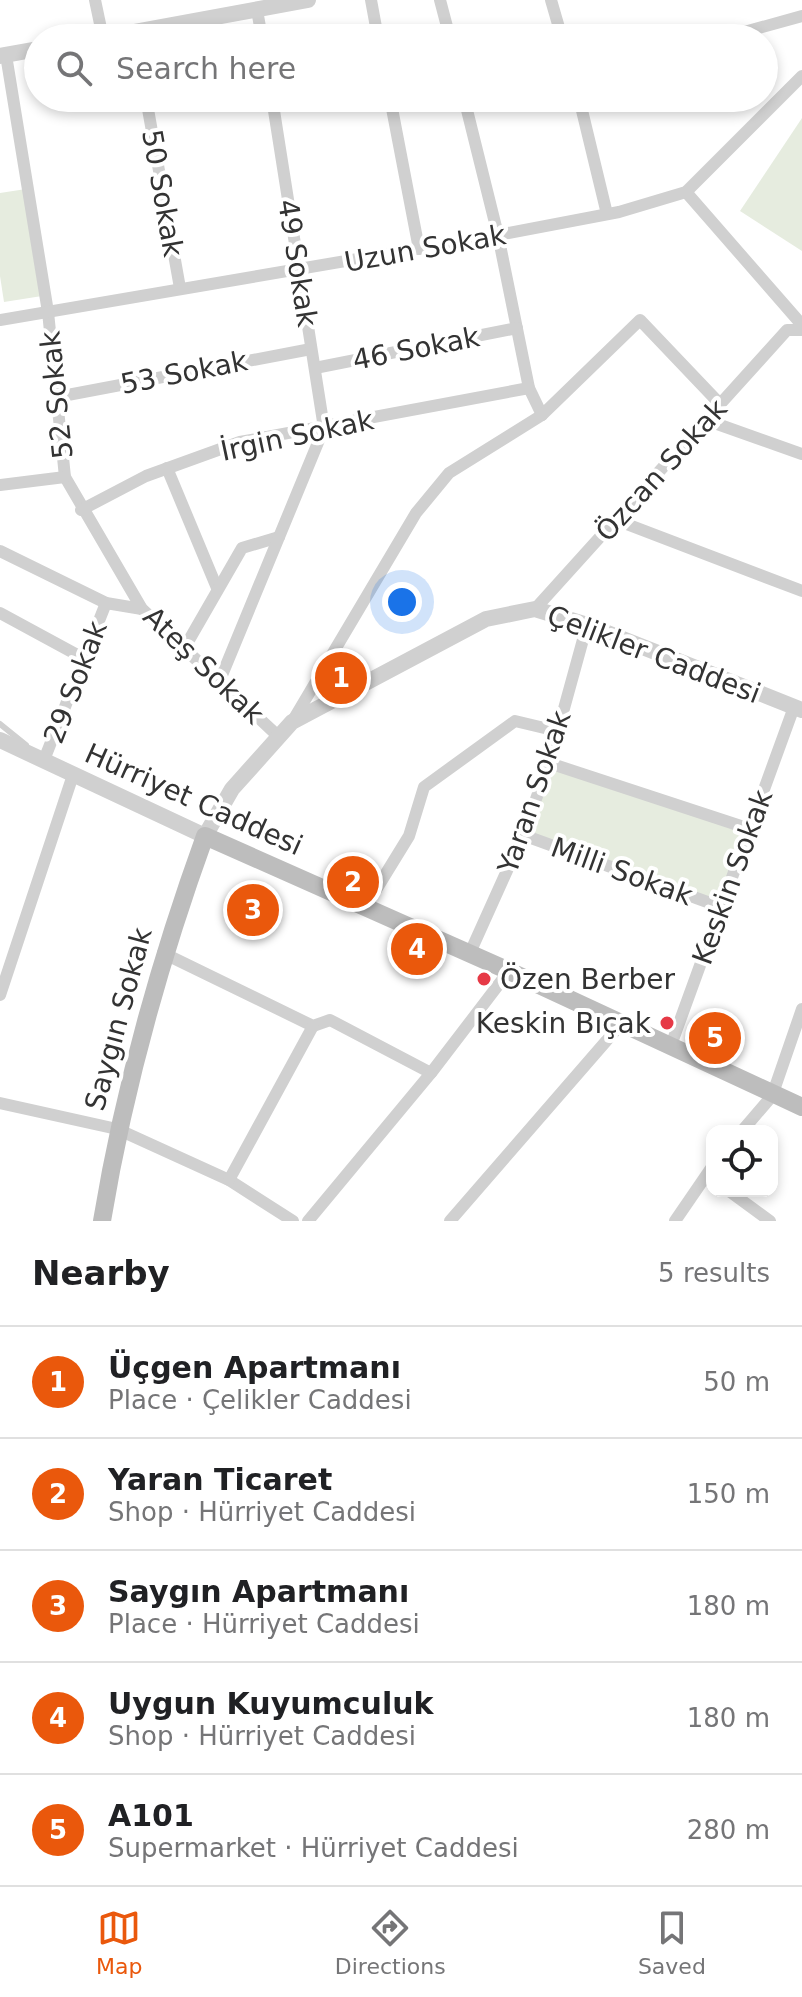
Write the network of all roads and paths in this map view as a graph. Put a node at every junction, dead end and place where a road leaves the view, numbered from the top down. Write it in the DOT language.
graph roads {
  1 [pos="95,0"];
  2 [pos="308,0"];
  3 [pos="371,0"];
  4 [pos="440,0"];
  5 [pos="551,0"];
  6 [pos="247,8"];
  7 [pos="802,16"];
  8 [pos="99,24"];
  9 [pos="181,24"];
  10 [pos="375,24"];
  11 [pos="446,24"];
  12 [pos="558,24"];
  13 [pos="773,24"];
  14 [pos="24,51"];
  15 [pos="3,55"];
  16 [pos="802,76"];
  17 [pos="778,100"];
  18 [pos="149,112"];
  19 [pos="274,112"];
  20 [pos="393,112"];
  21 [pos="467,112"];
  22 [pos="582,112"];
  23 [pos="766,112"];
  24 [pos="686,192"];
  25 [pos="607,214"];
  26 [pos="498,235"];
  27 [pos="419,249"];
  28 [pos="299,271"];
  29 [pos="180,288"];
  30 [pos="48,312"];
  31 [pos="0,320"];
  32 [pos="517,328"];
  33 [pos="802,328"];
  34 [pos="311,349"];
  35 [pos="315,368"];
  36 [pos="529,388"];
  37 [pos="57,397"];
  38 [pos="720,404"];
  39 [pos="542,415"];
  40 [pos="706,420"];
  41 [pos="324,428"];
  42 [pos="802,454"];
  43 [pos="167,468"];
  44 [pos="65,477"];
  45 [pos="0,485"];
  46 [pos="81,510"];
  47 [pos="616,520"];
  48 [pos="279,537"];
  49 [pos="0,551"];
  50 [pos="217,588"];
  51 [pos="802,591"];
  52 [pos="106,603"];
  53 [pos="142,609"];
  54 [pos="535,609"];
  55 [pos="0,613"];
  56 [pos="587,625"];
  57 [pos="185,647"];
  58 [pos="83,658"];
  59 [pos="220,680"];
  60 [pos="798,709"];
  61 [pos="292,722"];
  62 [pos="0,724"];
  63 [pos="557,731"];
  64 [pos="278,736"];
  65 [pos="0,740"];
  66 [pos="44,760"];
  67 [pos="549,763"];
  68 [pos="73,775"];
  69 [pos="750,829"];
  70 [pos="523,835"];
  71 [pos="205,836"];
  72 [pos="366,906"];
  73 [pos="721,907"];
  74 [pos="163,953"];
  75 [pos="469,955"];
  76 [pos="509,971"];
  77 [pos="0,995"];
  78 [pos="802,1009"];
  79 [pos="621,1024"];
  80 [pos="313,1026"];
  81 [pos="670,1048"];
  82 [pos="431,1073"];
  83 [pos="772,1096"];
  84 [pos="0,1103"];
  85 [pos="802,1107"];
  86 [pos="747,1125"];
  87 [pos="117,1129"];
  88 [pos="706,1179"];
  89 [pos="229,1180"];
  90 [pos="737,1197"];
  91 [pos="102,1221"];
  92 [pos="293,1221"];
  93 [pos="308,1221"];
  94 [pos="450,1221"];
  95 [pos="675,1221"];
  96 [pos="770,1221"];
  1 -- 8 [label="street"];
  2 -- 6 [label="street"];
  3 -- 10 [label="street"];
  4 -- 11 [label="street"];
  5 -- 12 [label="street"];
  6 -- 9 [label="street"];
  7 -- 13 [label="street"];
  14 -- 15 [label="street"];
  15 -- 30 [label="street, 52 Sokak"];
  16 -- 17 [label="street, Uzun Sokak"];
  18 -- 29 [label="street, 50 Sokak"];
  19 -- 28 [label="street, 49 Sokak"];
  20 -- 27 [label="street"];
  21 -- 26 [label="street"];
  22 -- 25 [label="street"];
  23 -- 24 [label="street, Uzun Sokak"];
  24 -- 25 [label="street, Uzun Sokak"];
  24 -- 33 [label="street"];
  25 -- 26 [label="street, Uzun Sokak"];
  26 -- 27 [label="street, Uzun Sokak"];
  26 -- 32 [label="street"];
  27 -- 28 [label="street, Uzun Sokak"];
  28 -- 29 [label="street, Uzun Sokak"];
  28 -- 34 [label="street, 49 Sokak"];
  29 -- 30 [label="street, Uzun Sokak"];
  30 -- 31 [label="street, Uzun Sokak"];
  30 -- 37 [label="street, 52 Sokak"];
  32 -- 35 [label="street, 46 Sokak"];
  32 -- 36 [label="street"];
  33 -- 38 [label="street, Özcan Sokak"];
  34 -- 35 [label="street, 49 Sokak"];
  34 -- 37 [label="street, 53 Sokak"];
  35 -- 41 [label="street, 49 Sokak"];
  36 -- 39 [label="street"];
  36 -- 41 [label="street, İrgin Sokak"];
  37 -- 44 [label="street, 52 Sokak"];
  38 -- 39 [label="street"];
  38 -- 40 [label="street, Özcan Sokak"];
  39 -- 61 [label="street"];
  40 -- 42 [label="street"];
  40 -- 47 [label="street, Özcan Sokak"];
  41 -- 43 [label="street, İrgin Sokak"];
  41 -- 48 [label="street"];
  43 -- 46 [label="street, İrgin Sokak"];
  43 -- 50 [label="street"];
  44 -- 45 [label="street"];
  44 -- 46 [label="street"];
  46 -- 53 [label="street, Ateş Sokak"];
  47 -- 51 [label="street"];
  47 -- 54 [label="street, Özcan Sokak"];
  48 -- 50 [label="street"];
  48 -- 59 [label="street"];
  49 -- 52 [label="street"];
  50 -- 57 [label="street"];
  52 -- 53 [label="street"];
  52 -- 58 [label="street, 29 Sokak"];
  53 -- 57 [label="street, Ateş Sokak"];
  54 -- 56 [label="street, Çelikler Caddesi"];
  54 -- 61 [label="street, Çelikler Caddesi"];
  55 -- 58 [label="street"];
  56 -- 60 [label="street, Çelikler Caddesi"];
  56 -- 63 [label="street, Yaran Sokak"];
  57 -- 59 [label="street, Ateş Sokak"];
  58 -- 66 [label="street, 29 Sokak"];
  59 -- 64 [label="street, Ateş Sokak"];
  60 -- 69 [label="street, Keskin Sokak"];
  61 -- 64 [label="street, Çelikler Caddesi"];
  62 -- 66 [label="lane"];
  63 -- 67 [label="street, Yaran Sokak"];
  63 -- 72 [label="street"];
  64 -- 71 [label="street, Çelikler Caddesi"];
  65 -- 66 [label="street, Hürriyet Caddesi"];
  66 -- 68 [label="street, Hürriyet Caddesi"];
  67 -- 69 [label="street"];
  67 -- 70 [label="street, Yaran Sokak"];
  68 -- 71 [label="street, Hürriyet Caddesi"];
  68 -- 77 [label="street"];
  69 -- 73 [label="street, Keskin Sokak"];
  70 -- 73 [label="street, Milli Sokak"];
  70 -- 75 [label="street, Yaran Sokak"];
  71 -- 72 [label="main road, Hürriyet Caddesi"];
  71 -- 74 [label="main road, Saygın Sokak"];
  72 -- 75 [label="main road, Hürriyet Caddesi"];
  73 -- 81 [label="street, Keskin Sokak"];
  74 -- 80 [label="street"];
  74 -- 87 [label="main road, Saygın Sokak"];
  75 -- 76 [label="main road, Hürriyet Caddesi"];
  76 -- 79 [label="main road, Hürriyet Caddesi"];
  76 -- 82 [label="street"];
  78 -- 83 [label="street"];
  79 -- 81 [label="main road, Hürriyet Caddesi"];
  79 -- 94 [label="street"];
  80 -- 82 [label="street"];
  80 -- 89 [label="street"];
  81 -- 83 [label="main road, Hürriyet Caddesi"];
  82 -- 93 [label="street"];
  83 -- 85 [label="main road, Hürriyet Caddesi"];
  83 -- 86 [label="street"];
  84 -- 87 [label="street"];
  87 -- 89 [label="street"];
  87 -- 91 [label="main road, Saygın Sokak"];
  88 -- 95 [label="street"];
  89 -- 92 [label="street"];
  90 -- 96 [label="street"];
}
